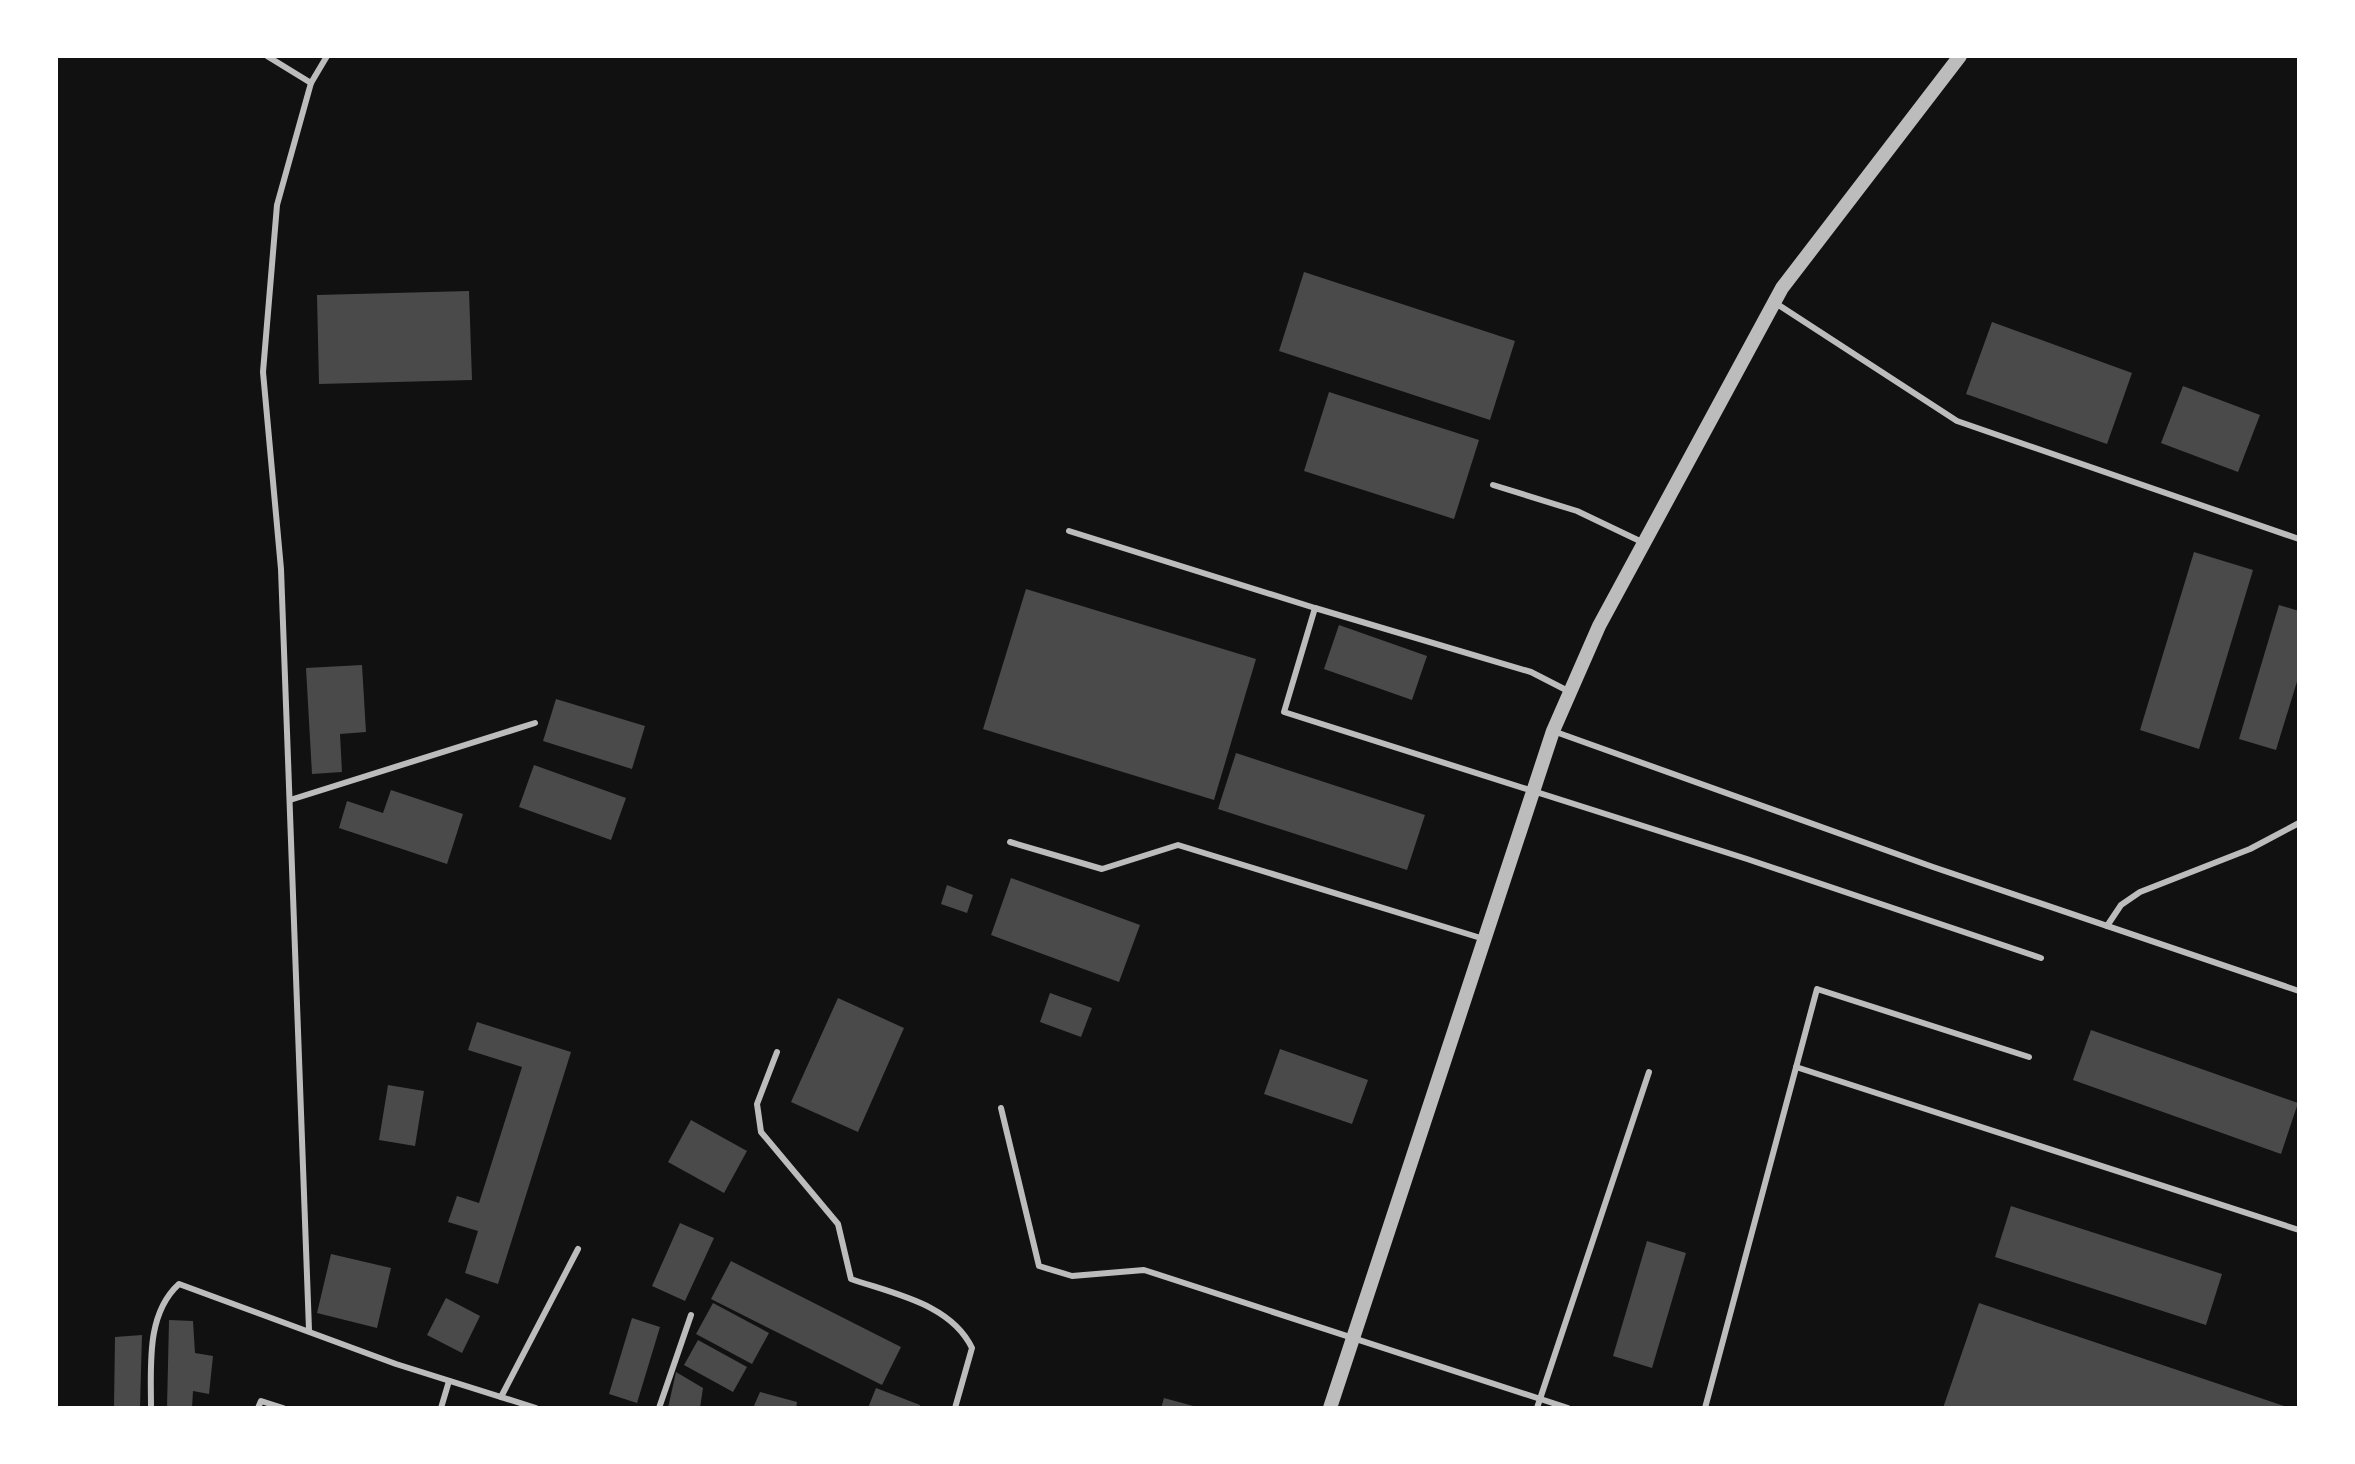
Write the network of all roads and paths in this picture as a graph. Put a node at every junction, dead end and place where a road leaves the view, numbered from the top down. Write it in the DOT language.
graph roads {
  1 [pos="267,56"];
  2 [pos="327,56"];
  3 [pos="1960,56"];
  4 [pos="311,83"];
  5 [pos="1774,302"];
  6 [pos="1493,485"];
  7 [pos="1069,531"];
  8 [pos="2299,539"];
  9 [pos="1644,543"];
  10 [pos="1315,608"];
  11 [pos="1570,692"];
  12 [pos="535,723"];
  13 [pos="1553,731"];
  14 [pos="1532,791"];
  15 [pos="290,800"];
  16 [pos="2299,823"];
  17 [pos="1010,842"];
  18 [pos="2107,926"];
  19 [pos="1484,939"];
  20 [pos="2041,958"];
  21 [pos="2299,991"];
  22 [pos="777,1052"];
  23 [pos="2029,1057"];
  24 [pos="1796,1067"];
  25 [pos="1649,1072"];
  26 [pos="1001,1108"];
  27 [pos="2299,1230"];
  28 [pos="578,1249"];
  29 [pos="691,1315"];
  30 [pos="309,1330"];
  31 [pos="1354,1337"];
  32 [pos="449,1381"];
  33 [pos="501,1397"];
  34 [pos="1541,1399"];
  35 [pos="151,1408"];
  36 [pos="258,1408"];
  37 [pos="283,1408"];
  38 [pos="441,1408"];
  39 [pos="536,1408"];
  40 [pos="659,1408"];
  41 [pos="955,1408"];
  42 [pos="1330,1408"];
  43 [pos="1537,1408"];
  44 [pos="1568,1408"];
  45 [pos="1705,1408"];
  1 -- 4 [label="lane"];
  2 -- 4 [label="lane"];
  3 -- 5 [label="street"];
  4 -- 15 [label="lane"];
  5 -- 8 [label="lane"];
  5 -- 9 [label="street"];
  6 -- 9 [label="lane"];
  7 -- 10 [label="lane"];
  9 -- 11 [label="street"];
  10 -- 11 [label="lane"];
  10 -- 14 [label="lane"];
  11 -- 13 [label="street"];
  12 -- 15 [label="lane"];
  13 -- 14 [label="street"];
  13 -- 18 [label="lane"];
  14 -- 19 [label="street"];
  14 -- 20 [label="lane"];
  15 -- 30 [label="lane"];
  16 -- 18 [label="lane"];
  17 -- 19 [label="lane"];
  18 -- 21 [label="lane"];
  19 -- 31 [label="street"];
  22 -- 41 [label="lane"];
  23 -- 24 [label="lane"];
  24 -- 27 [label="lane"];
  24 -- 45 [label="lane"];
  25 -- 34 [label="lane"];
  26 -- 31 [label="lane"];
  28 -- 33 [label="lane"];
  29 -- 40 [label="lane"];
  30 -- 32 [label="lane"];
  30 -- 35 [label="lane"];
  31 -- 34 [label="lane"];
  31 -- 42 [label="street"];
  32 -- 33 [label="lane"];
  32 -- 38 [label="lane"];
  33 -- 39 [label="lane"];
  34 -- 43 [label="lane"];
  34 -- 44 [label="lane"];
  36 -- 37 [label="lane"];
}
